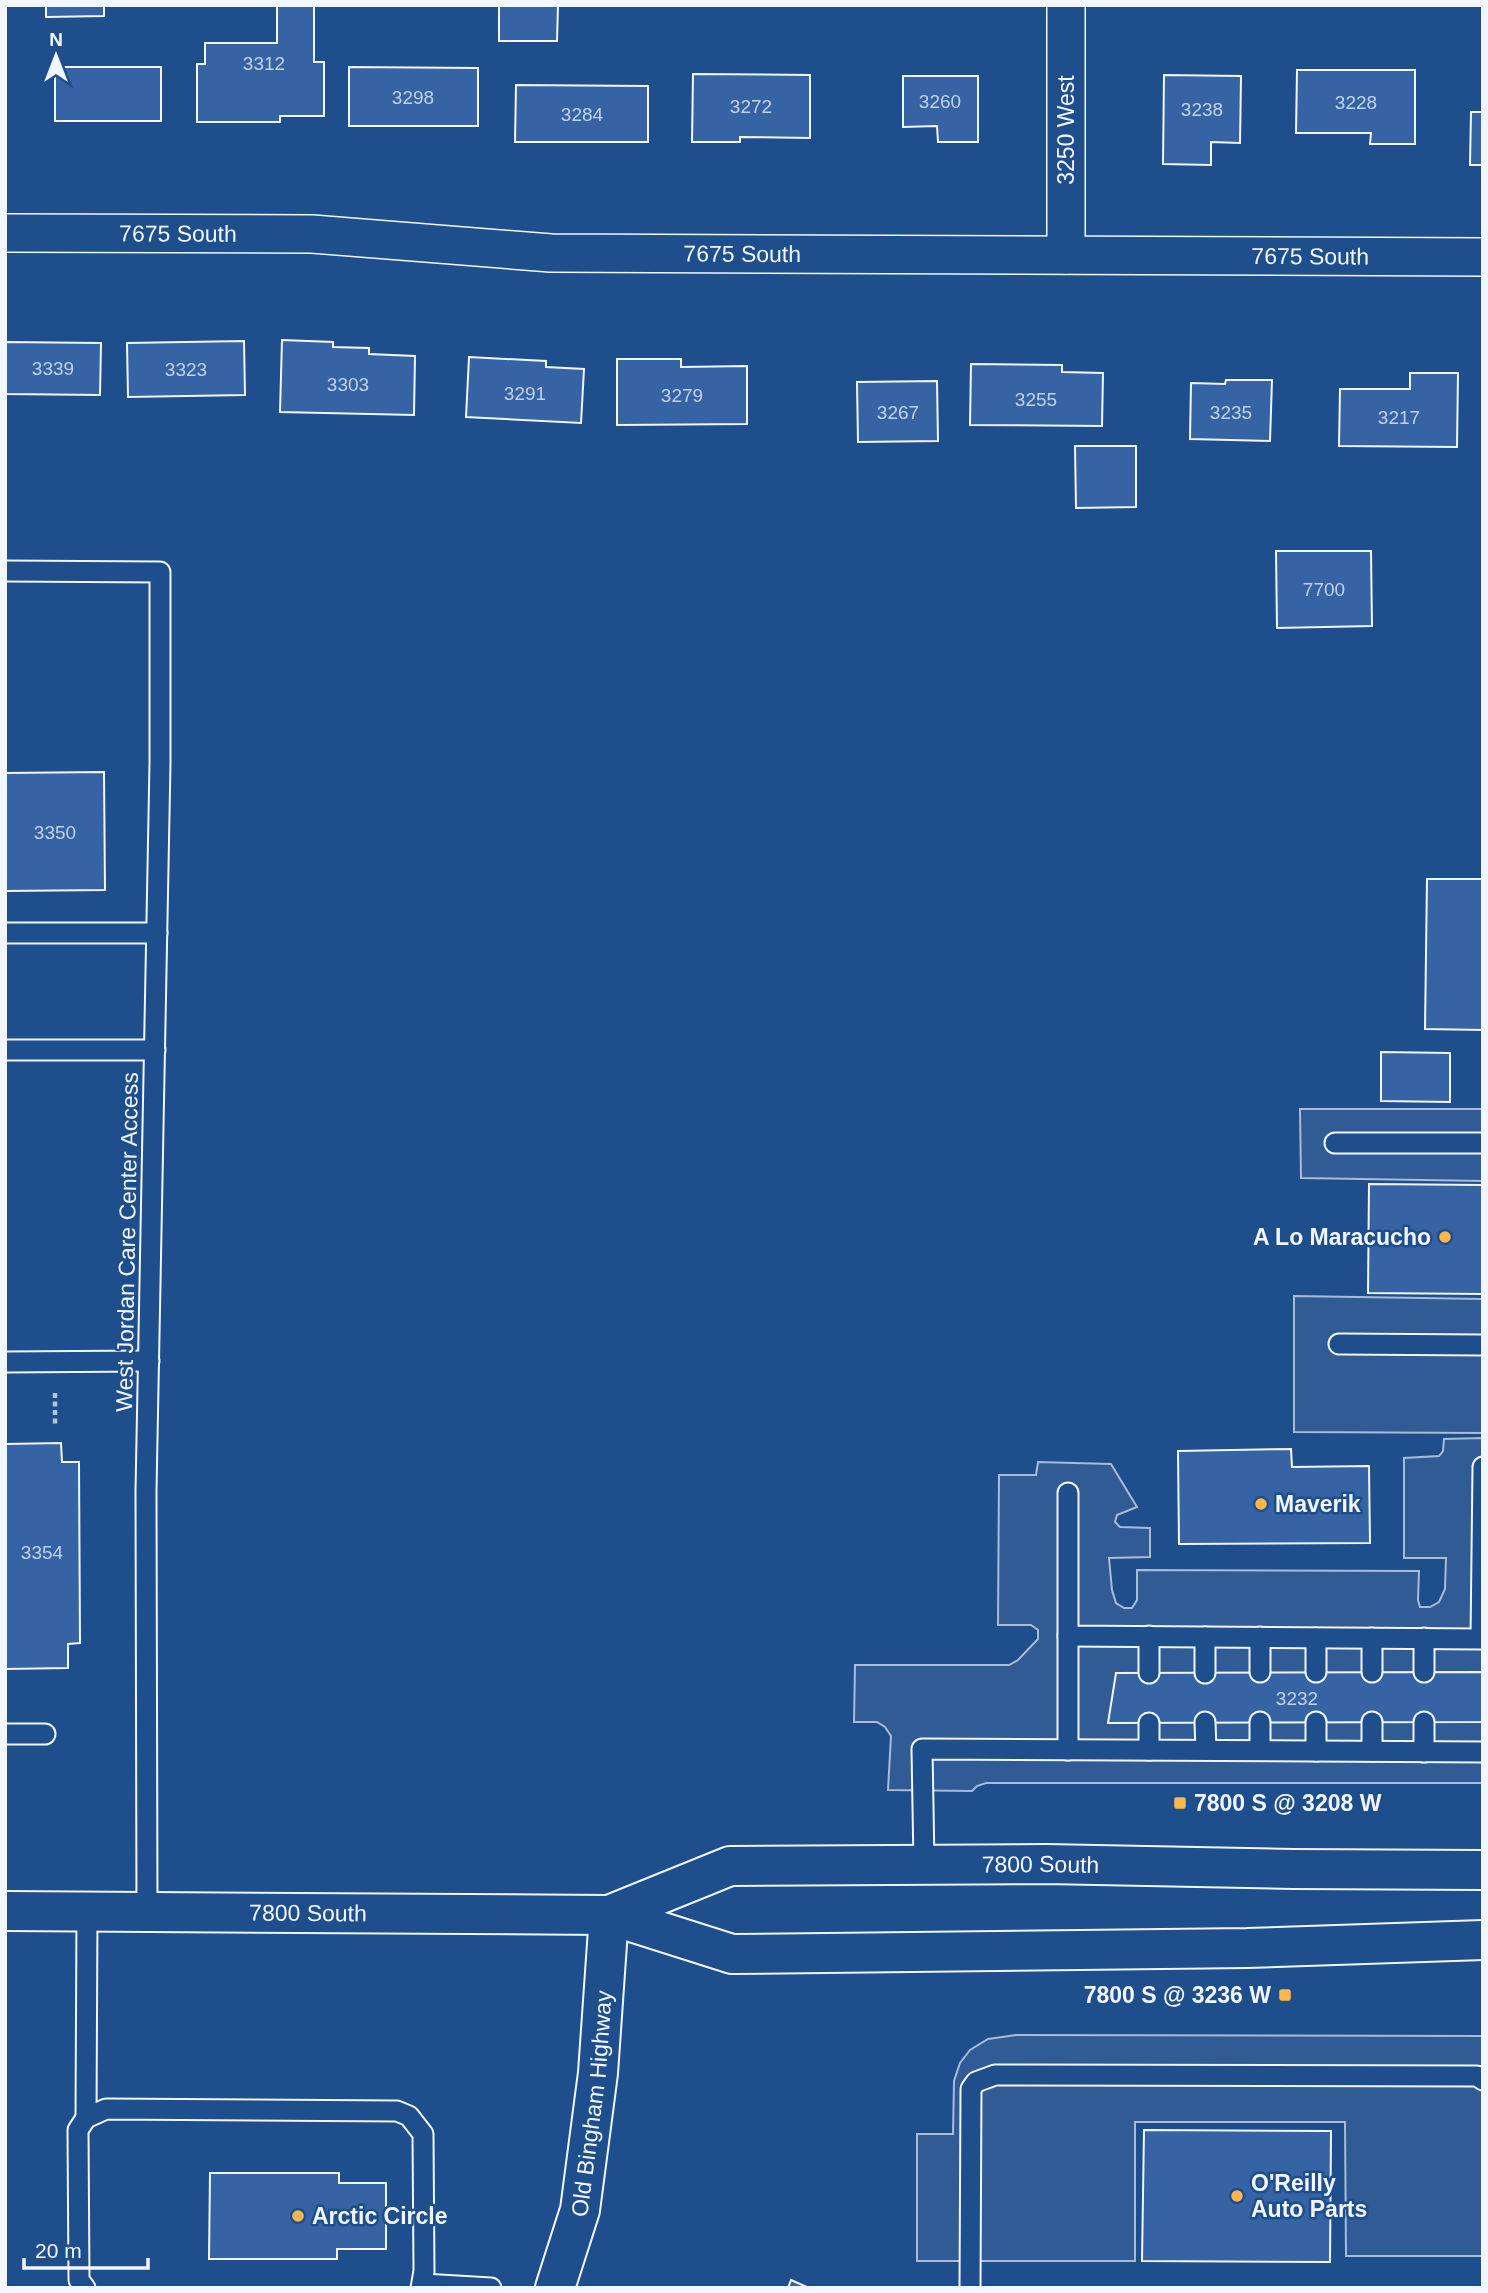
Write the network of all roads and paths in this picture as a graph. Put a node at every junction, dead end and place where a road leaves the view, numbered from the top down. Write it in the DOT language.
graph roads {
  1 [pos="1066,5"];
  2 [pos="5,233"];
  3 [pos="1066,255"];
  4 [pos="1483,257"];
  5 [pos="5,571"];
  6 [pos="5,933"];
  7 [pos="157,933"];
  8 [pos="5,1050"];
  9 [pos="155,1050"];
  10 [pos="1335,1143"];
  11 [pos="1483,1143"];
  12 [pos="1339,1344"];
  13 [pos="1483,1345"];
  14 [pos="149,1361"];
  15 [pos="5,1363"];
  16 [pos="1483,1466"];
  17 [pos="1068,1493"];
  18 [pos="1068,1636"];
  19 [pos="1149,1636"];
  20 [pos="1205,1637"];
  21 [pos="1260,1637"];
  22 [pos="1316,1638"];
  23 [pos="1373,1638"];
  24 [pos="1424,1638"];
  25 [pos="1482,1639"];
  26 [pos="1260,1672"];
  27 [pos="1316,1672"];
  28 [pos="1373,1672"];
  29 [pos="1424,1672"];
  30 [pos="1149,1673"];
  31 [pos="1205,1673"];
  32 [pos="1205,1722"];
  33 [pos="1260,1722"];
  34 [pos="1316,1722"];
  35 [pos="1373,1722"];
  36 [pos="1424,1722"];
  37 [pos="1149,1723"];
  38 [pos="5,1734"];
  39 [pos="45,1734"];
  40 [pos="1068,1750"];
  41 [pos="1149,1751"];
  42 [pos="1206,1751"];
  43 [pos="1260,1751"];
  44 [pos="1316,1751"];
  45 [pos="1373,1751"];
  46 [pos="1424,1752"];
  47 [pos="1483,1752"];
  48 [pos="924,1864"];
  49 [pos="1483,1870"];
  50 [pos="5,1912"];
  51 [pos="87,1912"];
  52 [pos="148,1912"];
  53 [pos="609,1916"];
  54 [pos="1483,1940"];
  55 [pos="1483,2080"];
  56 [pos="86,2118"];
  57 [pos="422,2286"];
  58 [pos="85,2288"];
  59 [pos="491,2288"];
  60 [pos="555,2288"];
  61 [pos="970,2288"];
  1 -- 3 [label="street, 3250 West"];
  2 -- 3 [label="street, 7675 South"];
  3 -- 4 [label="street, 7675 South"];
  5 -- 7 [label="lane, West Jordan Care Center Access"];
  6 -- 7 [label="lane"];
  7 -- 9 [label="lane, West Jordan Care Center Access"];
  8 -- 9 [label="lane"];
  9 -- 14 [label="lane, West Jordan Care Center Access"];
  10 -- 11 [label="lane"];
  12 -- 13 [label="lane"];
  14 -- 15 [label="lane"];
  14 -- 52 [label="lane, West Jordan Care Center Access"];
  16 -- 25 [label="lane"];
  17 -- 18 [label="lane"];
  18 -- 19 [label="lane"];
  18 -- 40 [label="lane"];
  19 -- 20 [label="lane"];
  19 -- 30 [label="lane"];
  20 -- 21 [label="lane"];
  20 -- 31 [label="lane"];
  21 -- 22 [label="lane"];
  21 -- 26 [label="lane"];
  22 -- 23 [label="lane"];
  22 -- 27 [label="lane"];
  23 -- 24 [label="lane"];
  23 -- 28 [label="lane"];
  24 -- 25 [label="lane"];
  24 -- 29 [label="lane"];
  32 -- 42 [label="lane"];
  33 -- 43 [label="lane"];
  34 -- 44 [label="lane"];
  35 -- 45 [label="lane"];
  36 -- 46 [label="lane"];
  37 -- 41 [label="lane"];
  38 -- 39 [label="lane"];
  40 -- 41 [label="lane"];
  40 -- 48 [label="lane"];
  41 -- 42 [label="lane"];
  42 -- 43 [label="lane"];
  43 -- 44 [label="lane"];
  44 -- 45 [label="lane"];
  45 -- 46 [label="lane"];
  46 -- 47 [label="lane"];
  48 -- 49 [label="main road, 7800 South"];
  48 -- 53 [label="main road, 7800 South"];
  50 -- 51 [label="main road, 7800 South"];
  51 -- 52 [label="main road, 7800 South"];
  51 -- 56 [label="lane"];
  52 -- 53 [label="main road, 7800 South"];
  53 -- 54 [label="main road, 7800 South"];
  53 -- 60 [label="main road, Old Bingham Highway"];
  55 -- 61 [label="lane"];
  56 -- 57 [label="lane"];
  56 -- 58 [label="lane"];
  57 -- 59 [label="lane"];
}
